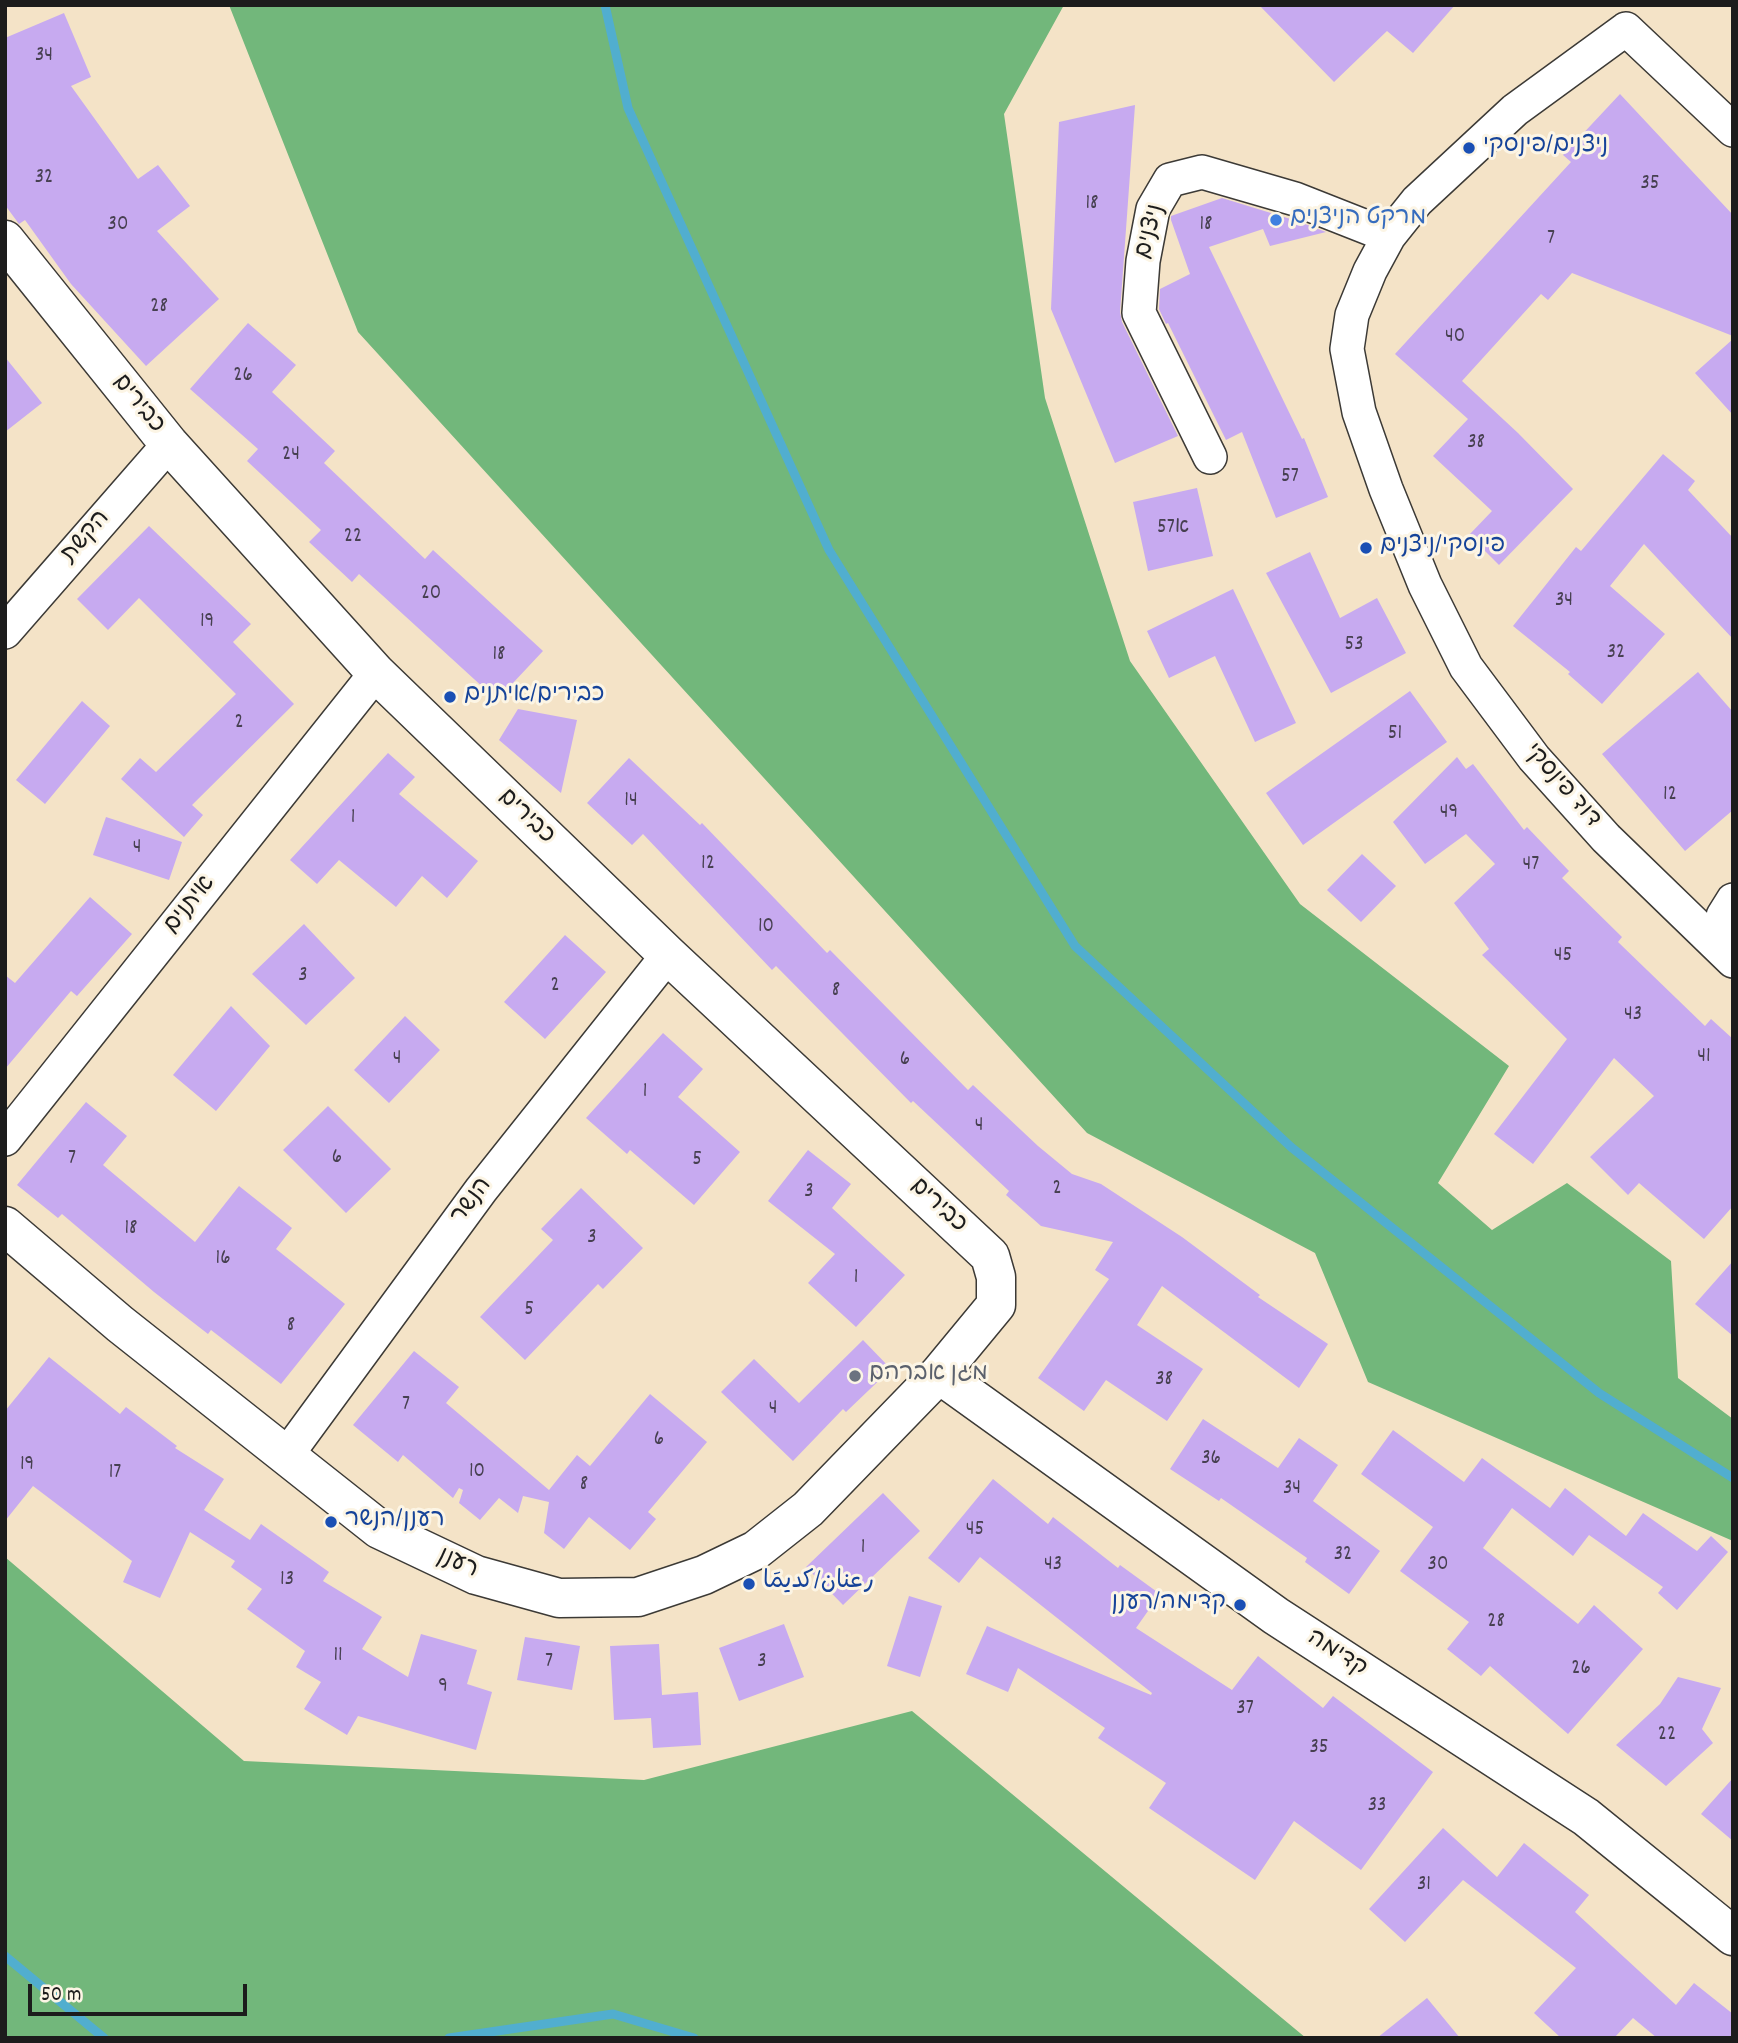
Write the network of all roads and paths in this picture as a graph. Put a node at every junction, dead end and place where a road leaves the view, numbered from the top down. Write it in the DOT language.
graph roads {
  1 [pos="1625,17"];
  2 [pos="1733,130"];
  3 [pos="1389,236"];
  4 [pos="5,240"];
  5 [pos="169,444"];
  6 [pos="1210,457"];
  7 [pos="5,632"];
  8 [pos="376,673"];
  9 [pos="1733,900"];
  10 [pos="1726,954"];
  11 [pos="668,955"];
  12 [pos="5,1139"];
  13 [pos="5,1226"];
  14 [pos="939,1374"];
  15 [pos="286,1456"];
  16 [pos="1733,1936"];
  1 -- 2 [label="street"];
  1 -- 3 [label="street"];
  3 -- 6 [label="street, ניצנים"];
  3 -- 10 [label="street, דוד פינסקי"];
  4 -- 5 [label="street, כבירים"];
  5 -- 7 [label="street, הקשת"];
  5 -- 8 [label="street, כבירים"];
  8 -- 11 [label="street, כבירים"];
  8 -- 12 [label="street, איתנים"];
  9 -- 10 [label="street"];
  11 -- 14 [label="street, כבירים"];
  11 -- 15 [label="street, הנשר"];
  13 -- 15 [label="street, רענן"];
  14 -- 15 [label="street, רענן"];
  14 -- 16 [label="street, קדימה"];
}
